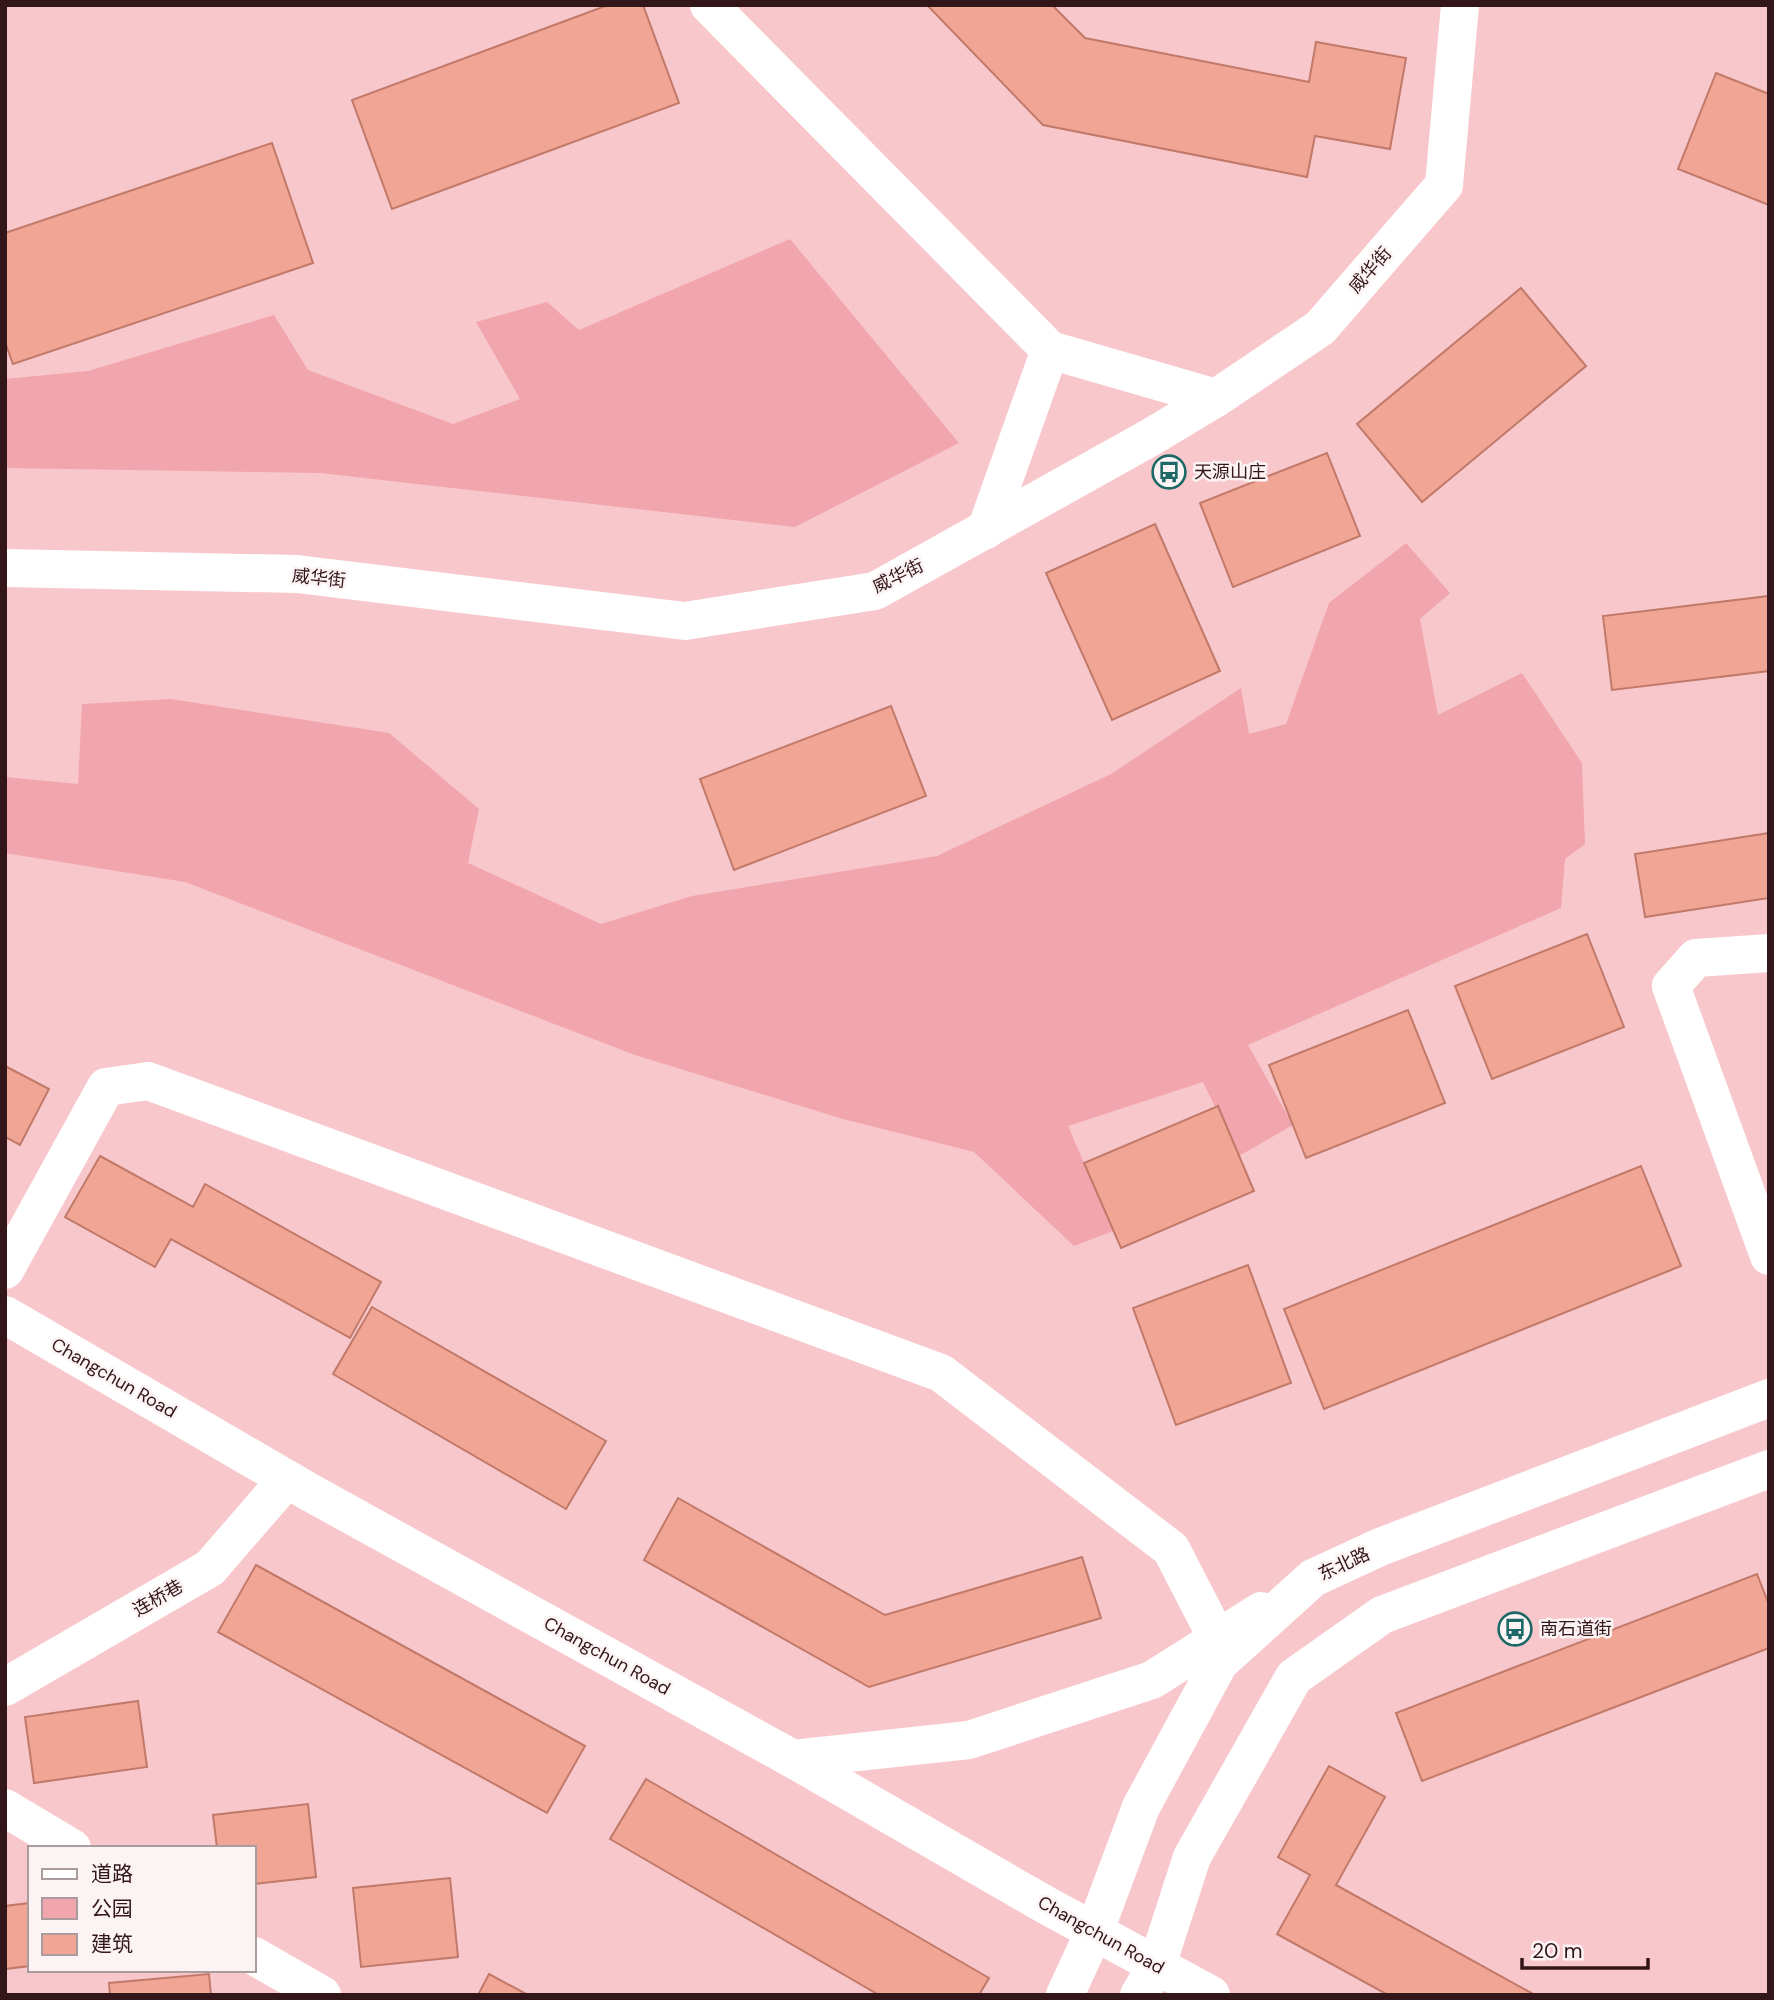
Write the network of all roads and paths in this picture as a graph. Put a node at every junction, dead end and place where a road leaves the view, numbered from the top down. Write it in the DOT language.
graph roads {
  1 [pos="709,5"];
  2 [pos="1460,5"];
  3 [pos="1050,350"];
  4 [pos="1216,398"];
  5 [pos="986,530"];
  6 [pos="5,568"];
  7 [pos="1769,953"];
  8 [pos="1769,1256"];
  9 [pos="5,1270"];
  10 [pos="5,1315"];
  11 [pos="1769,1398"];
  12 [pos="1769,1469"];
  13 [pos="287,1479"];
  14 [pos="1313,1578"];
  15 [pos="1217,1638"];
  16 [pos="5,1687"];
  17 [pos="793,1759"];
  18 [pos="5,1808"];
  19 [pos="69,1846"];
  20 [pos="1096,1930"];
  21 [pos="256,1957"];
  22 [pos="1148,1980"];
  23 [pos="322,1995"];
  24 [pos="1065,1995"];
  25 [pos="1211,1995"];
  1 -- 3 [label="street"];
  2 -- 4 [label="street, 威华街"];
  3 -- 4 [label="street"];
  3 -- 5 [label="street"];
  4 -- 5 [label="street, 威华街"];
  5 -- 6 [label="street, 威华街"];
  7 -- 8 [label="street"];
  9 -- 15 [label="street"];
  10 -- 13 [label="street, Changchun Road"];
  11 -- 14 [label="street, 东北路"];
  12 -- 22 [label="street"];
  13 -- 16 [label="street, 连桥巷"];
  13 -- 17 [label="street, Changchun Road"];
  14 -- 15 [label="street"];
  14 -- 20 [label="street, 东北路"];
  15 -- 17 [label="street"];
  17 -- 20 [label="street, Changchun Road"];
  18 -- 19 [label="street"];
  20 -- 22 [label="street, Changchun Road"];
  20 -- 24 [label="street, 东北路"];
  21 -- 23 [label="street"];
  22 -- 25 [label="street, Changchun Road"];
}
